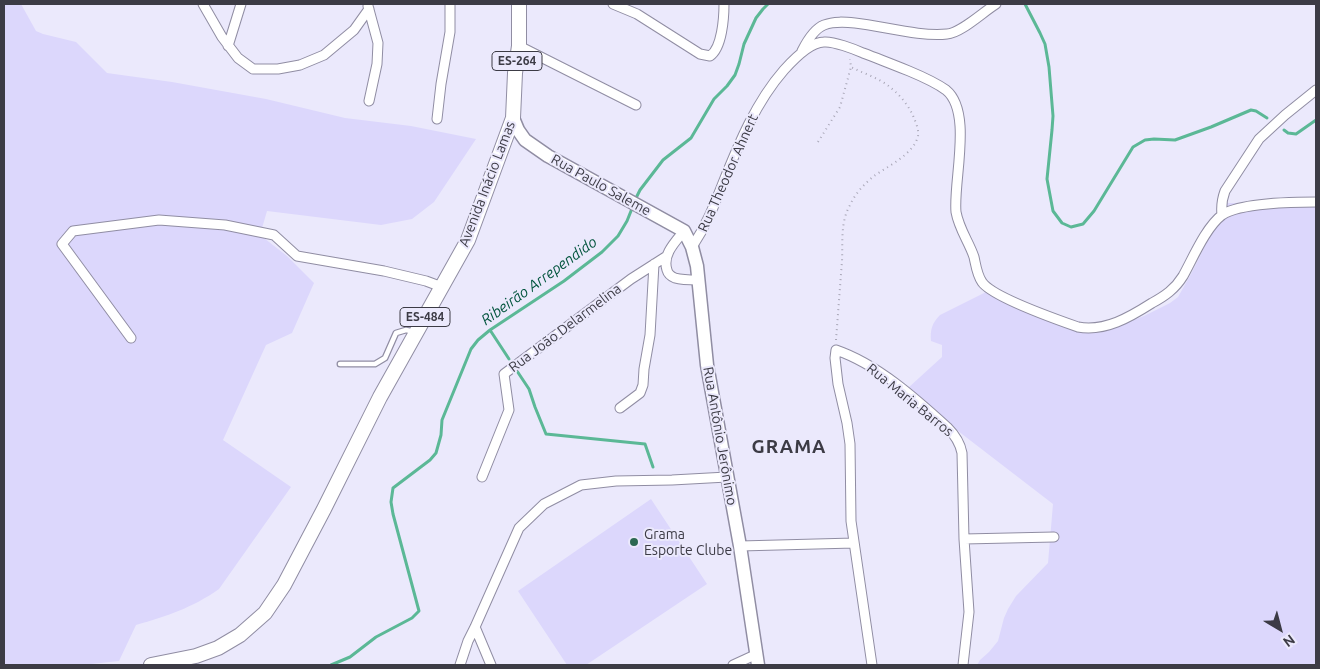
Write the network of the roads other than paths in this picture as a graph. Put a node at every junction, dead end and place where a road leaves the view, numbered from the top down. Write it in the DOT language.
graph roads {
  1 [pos="203,4"];
  2 [pos="241,4"];
  3 [pos="450,4"];
  4 [pos="518,4"];
  5 [pos="613,4"];
  6 [pos="724,4"];
  7 [pos="996,4"];
  8 [pos="368,7"];
  9 [pos="228,46"];
  10 [pos="518,46"];
  11 [pos="800,54"];
  12 [pos="1316,90"];
  13 [pos="370,101"];
  14 [pos="636,105"];
  15 [pos="513,118"];
  16 [pos="437,119"];
  17 [pos="1316,202"];
  18 [pos="1222,216"];
  19 [pos="684,231"];
  20 [pos="692,247"];
  21 [pos="666,256"];
  22 [pos="654,264"];
  23 [pos="698,280"];
  24 [pos="442,287"];
  25 [pos="416,333"];
  26 [pos="131,338"];
  27 [pos="340,364"];
  28 [pos="620,408"];
  29 [pos="482,477"];
  30 [pos="727,477"];
  31 [pos="1054,537"];
  32 [pos="964,539"];
  33 [pos="854,543"];
  34 [pos="740,546"];
  35 [pos="475,627"];
  36 [pos="758,660"];
  37 [pos="151,665"];
  38 [pos="460,665"];
  39 [pos="491,665"];
  40 [pos="733,665"];
  41 [pos="872,665"];
  42 [pos="963,665"];
  1 -- 9 [label="street"];
  2 -- 9 [label="street"];
  3 -- 16 [label="street"];
  4 -- 10 [label="main road, Avenida Inácio Lamas / ES-264"];
  5 -- 6 [label="street"];
  7 -- 11 [label="street"];
  8 -- 9 [label="street"];
  8 -- 13 [label="street"];
  10 -- 14 [label="street"];
  10 -- 15 [label="main road, Avenida Inácio Lamas / ES-264"];
  11 -- 18 [label="street, Rua Theodor Ahnert"];
  11 -- 20 [label="street, Rua Theodor Ahnert"];
  12 -- 18 [label="street"];
  15 -- 19 [label="main road, Rua Paulo Saleme"];
  15 -- 24 [label="main road, Avenida Inácio Lamas / ES-484"];
  17 -- 18 [label="street"];
  19 -- 20 [label="main road"];
  19 -- 21 [label="street"];
  20 -- 23 [label="main road, Rua Antônio Jerônimo"];
  21 -- 22 [label="street, Rua João Delarmelina"];
  21 -- 23 [label="street"];
  22 -- 28 [label="street"];
  22 -- 29 [label="street, Rua João Delarmelina"];
  23 -- 30 [label="main road, Rua Antônio Jerônimo"];
  24 -- 25 [label="main road, Avenida Inácio Lamas / ES-484"];
  24 -- 26 [label="street"];
  25 -- 27 [label="lane"];
  25 -- 37 [label="main road, Avenida Inácio Lamas / ES-484"];
  30 -- 34 [label="main road, Rua Antônio Jerônimo"];
  30 -- 35 [label="street"];
  31 -- 32 [label="street"];
  32 -- 33 [label="street, Rua Maria Barros"];
  32 -- 42 [label="street, Rua Maria Barros"];
  33 -- 34 [label="street"];
  33 -- 41 [label="street"];
  34 -- 36 [label="main road, Rua Antônio Jerônimo"];
  35 -- 38 [label="street"];
  35 -- 39 [label="street"];
  36 -- 40 [label="street, Rua Antônio Jerônimo"];
}
